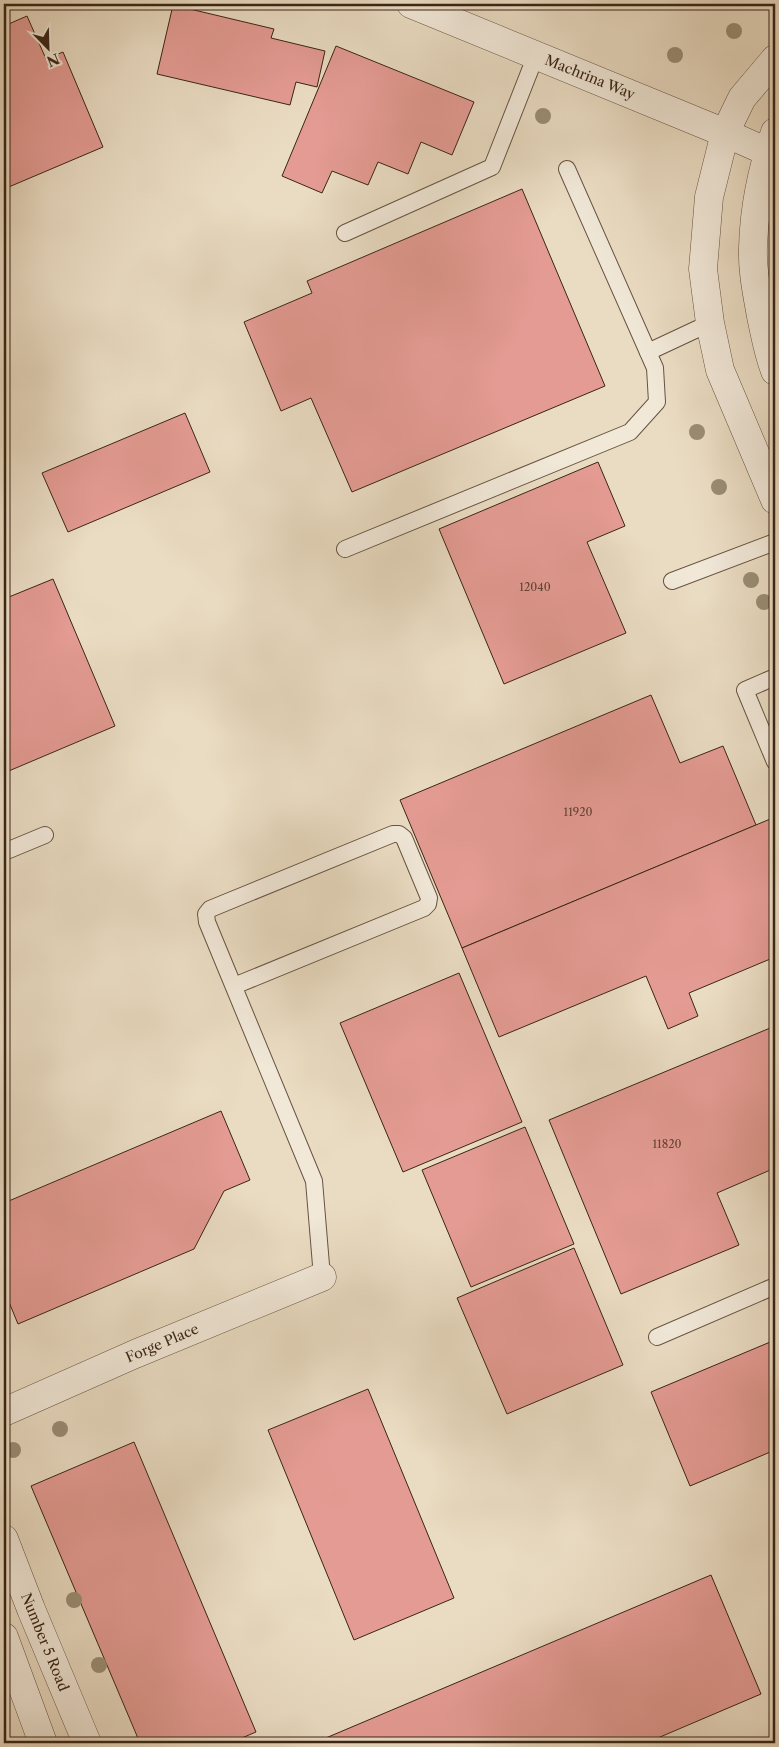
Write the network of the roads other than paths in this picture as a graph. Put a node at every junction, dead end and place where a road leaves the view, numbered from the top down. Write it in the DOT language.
graph roads {
  1 [pos="411,4"];
  2 [pos="536,55"];
  3 [pos="775,59"];
  4 [pos="725,132"];
  5 [pos="772,142"];
  6 [pos="567,169"];
  7 [pos="345,233"];
  8 [pos="710,324"];
  9 [pos="648,352"];
  10 [pos="773,359"];
  11 [pos="775,500"];
  12 [pos="775,542"];
  13 [pos="345,549"];
  14 [pos="672,581"];
  15 [pos="775,677"];
  16 [pos="775,762"];
  17 [pos="45,835"];
  18 [pos="4,852"];
  19 [pos="234,986"];
  20 [pos="322,1277"];
  21 [pos="775,1286"];
  22 [pos="657,1337"];
  23 [pos="4,1412"];
  24 [pos="4,1539"];
  25 [pos="4,1637"];
  26 [pos="43,1743"];
  27 [pos="87,1743"];
  1 -- 2 [label="street, Machrina Way"];
  2 -- 4 [label="street, Machrina Way"];
  2 -- 7 [label="lane"];
  3 -- 4 [label="street"];
  4 -- 5 [label="street, Machrina Way"];
  4 -- 8 [label="street"];
  5 -- 10 [label="street"];
  6 -- 9 [label="lane"];
  8 -- 9 [label="lane"];
  8 -- 11 [label="street"];
  9 -- 13 [label="lane"];
  12 -- 14 [label="lane"];
  15 -- 16 [label="lane"];
  17 -- 18 [label="lane"];
  19 -- 19 [label="lane"];
  19 -- 20 [label="lane"];
  20 -- 23 [label="street, Forge Place"];
  21 -- 22 [label="lane"];
  24 -- 27 [label="street, Number 5 Road"];
  25 -- 26 [label="street"];
}
